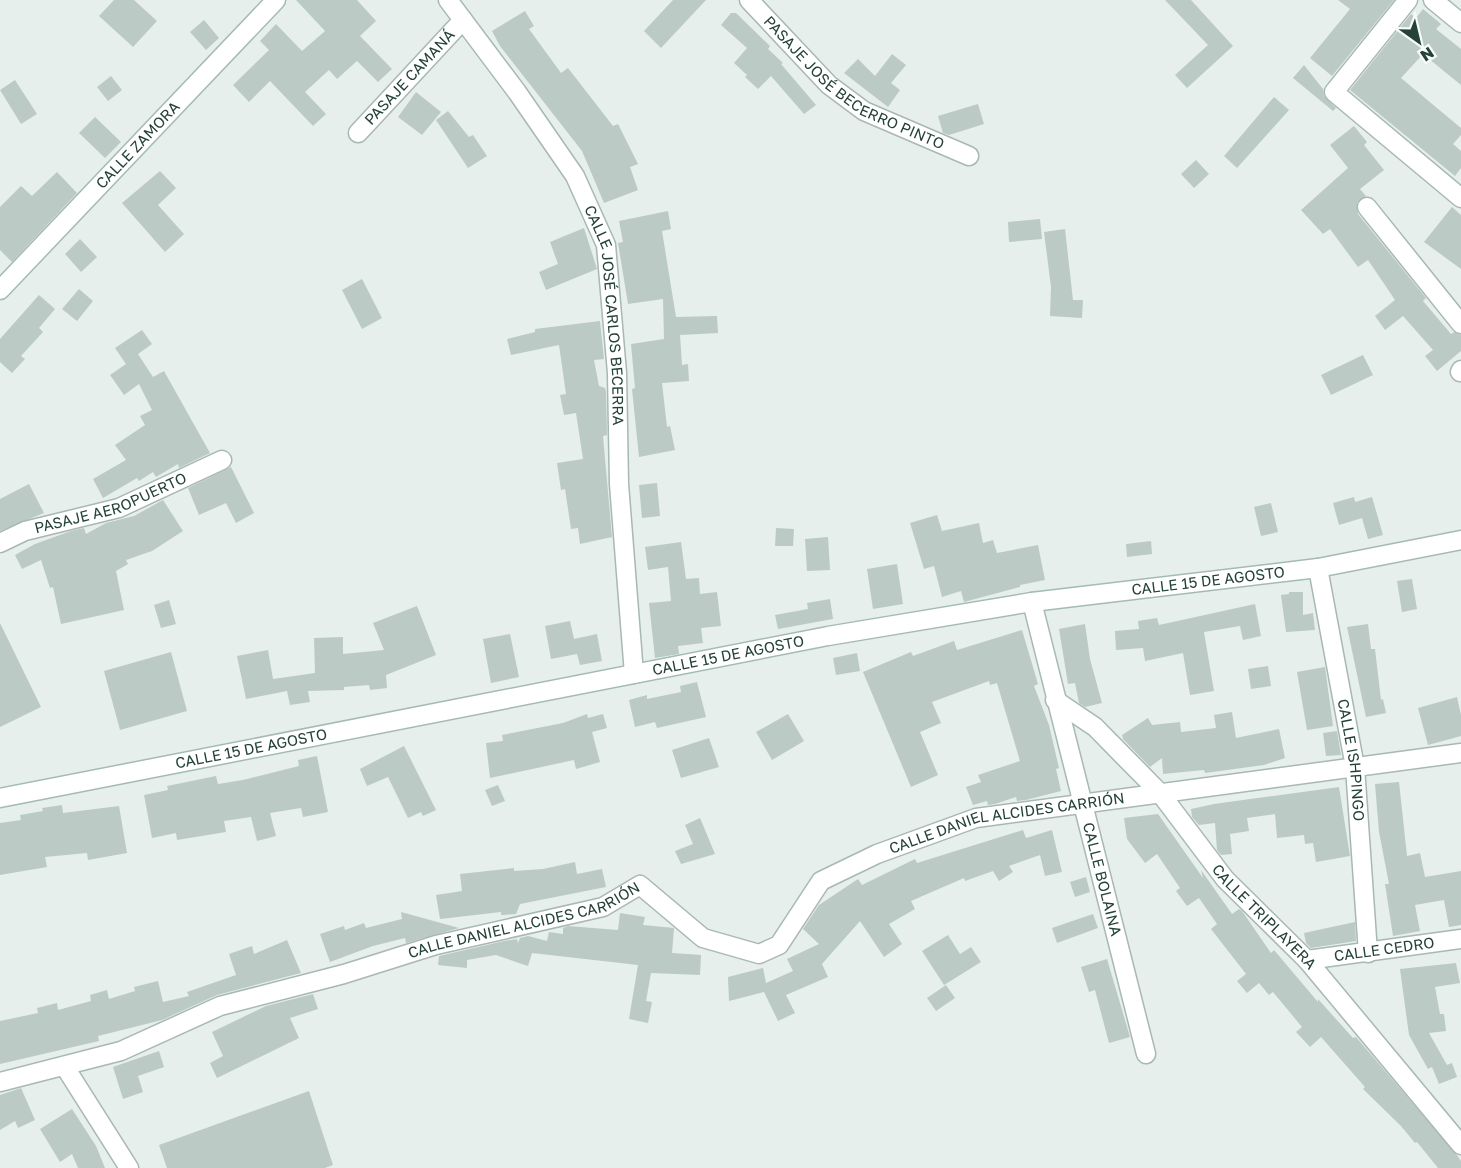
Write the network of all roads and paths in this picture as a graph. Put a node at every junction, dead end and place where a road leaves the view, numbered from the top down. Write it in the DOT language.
graph roads {
  1 [pos="276,0"];
  2 [pos="448,0"];
  3 [pos="749,0"];
  4 [pos="1408,0"];
  5 [pos="1433,0"];
  6 [pos="463,20"];
  7 [pos="1461,23"];
  8 [pos="358,133"];
  9 [pos="969,156"];
  10 [pos="1461,198"];
  11 [pos="1368,207"];
  12 [pos="0,290"];
  13 [pos="1461,324"];
  14 [pos="222,460"];
  15 [pos="1461,540"];
  16 [pos="0,543"];
  17 [pos="1318,568"];
  18 [pos="1032,602"];
  19 [pos="634,674"];
  20 [pos="1055,700"];
  21 [pos="1461,753"];
  22 [pos="1355,767"];
  23 [pos="1160,793"];
  24 [pos="0,798"];
  25 [pos="1082,802"];
  26 [pos="1461,939"];
  27 [pos="1368,952"];
  28 [pos="1307,960"];
  29 [pos="1146,1054"];
  30 [pos="65,1068"];
  31 [pos="0,1082"];
  32 [pos="1458,1137"];
  33 [pos="129,1168"];
  1 -- 12 [label="street, CALLE ZAMORA"];
  2 -- 6 [label="street, CALLE JOSÉ CARLOS BECERRA"];
  3 -- 9 [label="street, PASAJE JOSÉ BECERRO PINTO"];
  4 -- 10 [label="street"];
  5 -- 7 [label="street"];
  6 -- 8 [label="street, PASAJE CAMANÁ"];
  6 -- 19 [label="street, CALLE JOSÉ CARLOS BECERRA"];
  11 -- 13 [label="street"];
  14 -- 16 [label="street, PASAJE AEROPUERTO"];
  15 -- 17 [label="street, CALLE 15 DE AGOSTO"];
  17 -- 18 [label="street, CALLE 15 DE AGOSTO"];
  17 -- 22 [label="street, CALLE ISHPINGO"];
  18 -- 19 [label="street, CALLE 15 DE AGOSTO"];
  18 -- 20 [label="street, CALLE BOLAINA"];
  19 -- 24 [label="street, CALLE 15 DE AGOSTO"];
  20 -- 23 [label="street, CALLE TRIPLAYERA"];
  20 -- 25 [label="street, CALLE BOLAINA"];
  21 -- 22 [label="street, CALLE DANIEL ALCIDES CARRIÓN"];
  22 -- 23 [label="street, CALLE DANIEL ALCIDES CARRIÓN"];
  22 -- 27 [label="street, CALLE ISHPINGO"];
  23 -- 25 [label="street, CALLE DANIEL ALCIDES CARRIÓN"];
  23 -- 28 [label="street, CALLE TRIPLAYERA"];
  25 -- 29 [label="street, CALLE BOLAINA"];
  25 -- 30 [label="street, CALLE DANIEL ALCIDES CARRIÓN"];
  26 -- 27 [label="street, CALLE CEDRO"];
  27 -- 28 [label="street, CALLE CEDRO"];
  28 -- 32 [label="street, CALLE TRIPLAYERA"];
  30 -- 31 [label="street, CALLE DANIEL ALCIDES CARRIÓN"];
  30 -- 33 [label="street"];
}
